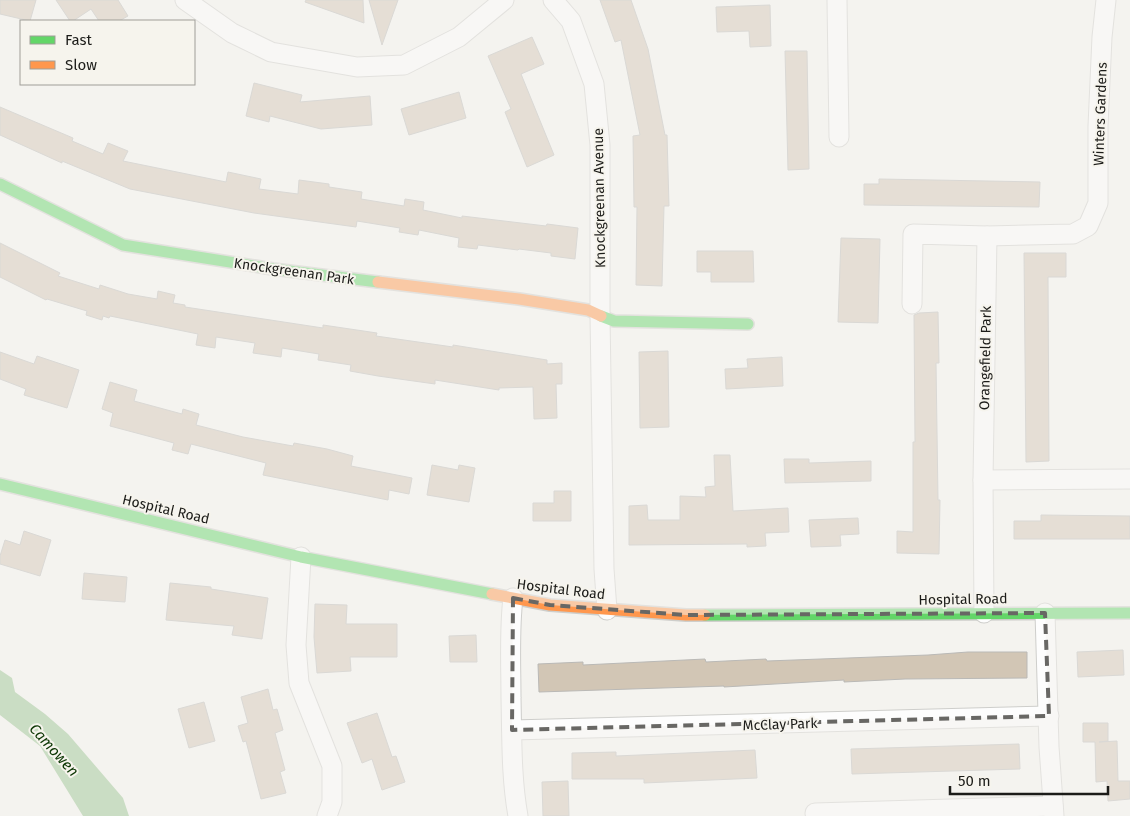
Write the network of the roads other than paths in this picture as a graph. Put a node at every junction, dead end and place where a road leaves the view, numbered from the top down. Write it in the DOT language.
graph roads {
  1 [pos="185,0"];
  2 [pos="504,0"];
  3 [pos="553,0"];
  4 [pos="837,0"];
  5 [pos="1106,0"];
  6 [pos="839,137"];
  7 [pos="0,184"];
  8 [pos="988,236"];
  9 [pos="912,304"];
  10 [pos="600,316"];
  11 [pos="748,324"];
  12 [pos="1130,479"];
  13 [pos="983,480"];
  14 [pos="0,484"];
  15 [pos="301,557"];
  16 [pos="513,598"];
  17 [pos="607,610"];
  18 [pos="984,613"];
  19 [pos="1045,613"];
  20 [pos="1130,613"];
  21 [pos="1049,716"];
  22 [pos="512,730"];
  23 [pos="1054,811"];
  24 [pos="815,813"];
  25 [pos="327,816"];
  26 [pos="518,816"];
  1 -- 2 [label="street"];
  3 -- 10 [label="street, Knockgreenan Avenue"];
  4 -- 6 [label="street"];
  5 -- 8 [label="street, Winters Gardens"];
  7 -- 10 [label="main road, Knockgreenan Park"];
  8 -- 9 [label="street"];
  8 -- 13 [label="street, Orangefield Park"];
  10 -- 11 [label="main road, Knockgreenan Park"];
  10 -- 17 [label="street"];
  12 -- 13 [label="street"];
  13 -- 18 [label="street, Orangefield Park"];
  14 -- 15 [label="main road, Hospital Road"];
  15 -- 16 [label="main road, Hospital Road"];
  15 -- 25 [label="street"];
  16 -- 17 [label="main road, Hospital Road"];
  16 -- 22 [label="street"];
  17 -- 18 [label="main road, Hospital Road"];
  18 -- 19 [label="main road, Hospital Road"];
  19 -- 20 [label="main road, Hospital Road"];
  19 -- 21 [label="street"];
  21 -- 22 [label="street, McClay Park"];
  21 -- 23 [label="street"];
  22 -- 26 [label="street"];
  23 -- 24 [label="street"];
}
